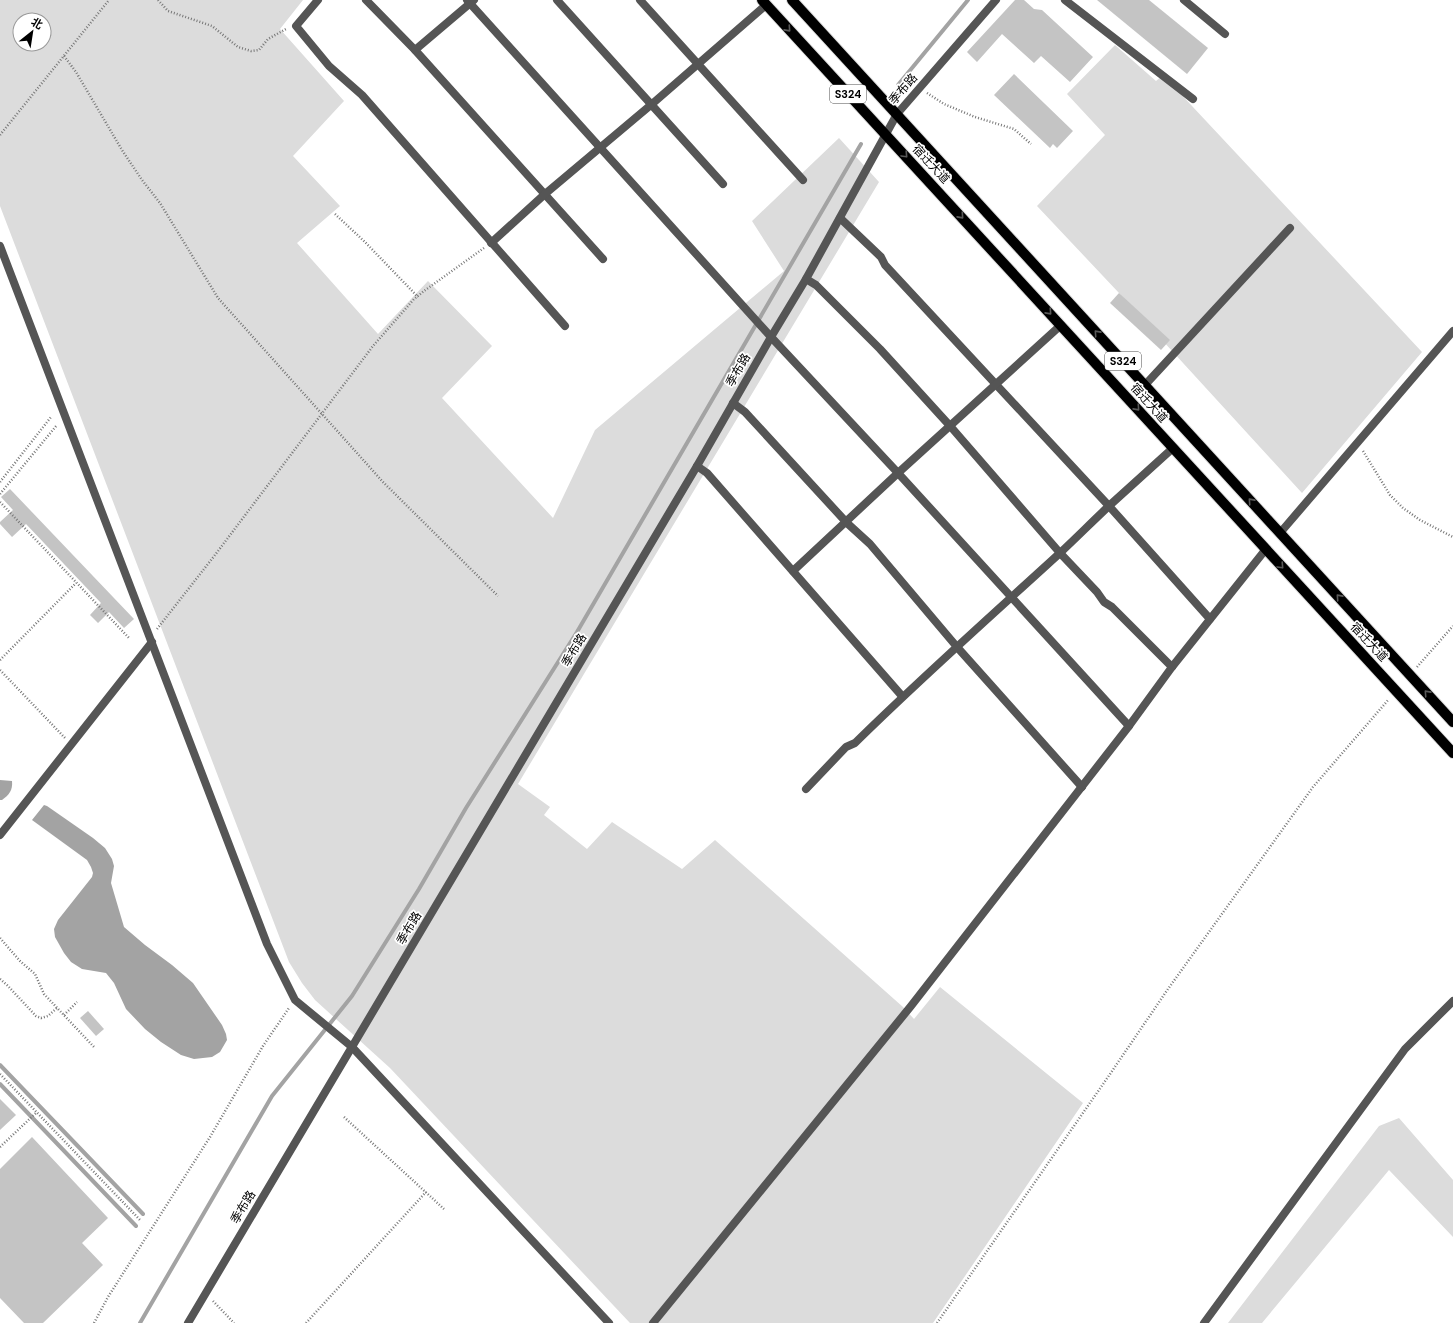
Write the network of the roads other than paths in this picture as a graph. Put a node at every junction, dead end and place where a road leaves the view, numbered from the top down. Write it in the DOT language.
graph roads {
  1 [pos="318,0"];
  2 [pos="366,0"];
  3 [pos="557,0"];
  4 [pos="640,0"];
  5 [pos="792,0"];
  6 [pos="996,0"];
  7 [pos="1065,0"];
  8 [pos="1184,0"];
  9 [pos="470,1"];
  10 [pos="764,2"];
  11 [pos="1225,34"];
  12 [pos="415,50"];
  13 [pos="698,64"];
  14 [pos="1193,99"];
  15 [pos="652,104"];
  16 [pos="897,114"];
  17 [pos="886,135"];
  18 [pos="600,148"];
  19 [pos="803,180"];
  20 [pos="723,184"];
  21 [pos="545,194"];
  22 [pos="840,218"];
  23 [pos="1290,228"];
  24 [pos="491,243"];
  25 [pos="0,246"];
  26 [pos="604,260"];
  27 [pos="806,279"];
  28 [pos="1061,325"];
  29 [pos="565,326"];
  30 [pos="1453,331"];
  31 [pos="771,337"];
  32 [pos="996,384"];
  33 [pos="1145,385"];
  34 [pos="733,403"];
  35 [pos="951,427"];
  36 [pos="1173,448"];
  37 [pos="697,466"];
  38 [pos="898,473"];
  39 [pos="1109,506"];
  40 [pos="847,523"];
  41 [pos="1280,533"];
  42 [pos="1266,549"];
  43 [pos="1060,553"];
  44 [pos="794,571"];
  45 [pos="1010,596"];
  46 [pos="1210,619"];
  47 [pos="151,639"];
  48 [pos="957,647"];
  49 [pos="1172,667"];
  50 [pos="902,696"];
  51 [pos="1453,722"];
  52 [pos="1129,726"];
  53 [pos="1453,753"];
  54 [pos="1082,787"];
  55 [pos="806,789"];
  56 [pos="0,835"];
  57 [pos="1453,1001"];
  58 [pos="352,1046"];
  59 [pos="188,1323"];
  60 [pos="609,1323"];
  61 [pos="653,1323"];
  62 [pos="1204,1323"];
  1 -- 24 [label="street"];
  2 -- 12 [label="street"];
  3 -- 15 [label="street"];
  4 -- 13 [label="street"];
  5 -- 16 [label="main road, 宿迁大道 / S324"];
  6 -- 16 [label="street, 季布路"];
  7 -- 14 [label="street"];
  8 -- 11 [label="street"];
  9 -- 12 [label="street"];
  9 -- 18 [label="street"];
  10 -- 13 [label="street"];
  10 -- 17 [label="main road, 宿迁大道 / S324, one-way"];
  12 -- 21 [label="street"];
  13 -- 15 [label="street"];
  13 -- 19 [label="street"];
  15 -- 18 [label="street"];
  15 -- 20 [label="street"];
  16 -- 17 [label="street, 季布路"];
  33 -- 16 [label="main road, 宿迁大道 / S324, one-way"];
  17 -- 22 [label="street, 季布路"];
  17 -- 28 [label="main road, 宿迁大道 / S324, one-way"];
  18 -- 21 [label="street"];
  18 -- 31 [label="street"];
  21 -- 24 [label="street"];
  21 -- 26 [label="street"];
  22 -- 27 [label="street, 季布路"];
  22 -- 32 [label="street"];
  23 -- 33 [label="street"];
  24 -- 29 [label="street"];
  25 -- 47 [label="street"];
  27 -- 31 [label="street, 季布路"];
  27 -- 35 [label="street"];
  28 -- 32 [label="street"];
  28 -- 36 [label="main road, 宿迁大道 / S324, one-way"];
  30 -- 41 [label="street"];
  31 -- 34 [label="street, 季布路"];
  31 -- 38 [label="street"];
  32 -- 35 [label="street"];
  32 -- 39 [label="street"];
  41 -- 33 [label="main road, 宿迁大道 / S324, one-way"];
  34 -- 37 [label="street, 季布路"];
  34 -- 40 [label="street"];
  35 -- 38 [label="street"];
  35 -- 43 [label="street"];
  36 -- 39 [label="street"];
  36 -- 42 [label="main road, 宿迁大道 / S324"];
  37 -- 44 [label="street"];
  37 -- 58 [label="street, 季布路"];
  38 -- 40 [label="street"];
  38 -- 45 [label="street"];
  39 -- 43 [label="street"];
  39 -- 46 [label="street"];
  40 -- 44 [label="street"];
  40 -- 48 [label="street"];
  51 -- 41 [label="main road, 宿迁大道 / S324, one-way"];
  42 -- 46 [label="street"];
  42 -- 53 [label="main road, 宿迁大道 / S324, one-way"];
  43 -- 45 [label="street"];
  43 -- 49 [label="street"];
  44 -- 50 [label="street"];
  45 -- 48 [label="street"];
  45 -- 52 [label="street"];
  46 -- 49 [label="street"];
  47 -- 56 [label="street"];
  47 -- 58 [label="street"];
  48 -- 50 [label="street"];
  48 -- 54 [label="street"];
  49 -- 52 [label="street"];
  50 -- 55 [label="street"];
  52 -- 54 [label="street"];
  54 -- 61 [label="street"];
  57 -- 62 [label="street"];
  58 -- 59 [label="street, 季布路"];
  58 -- 60 [label="street"];
}
